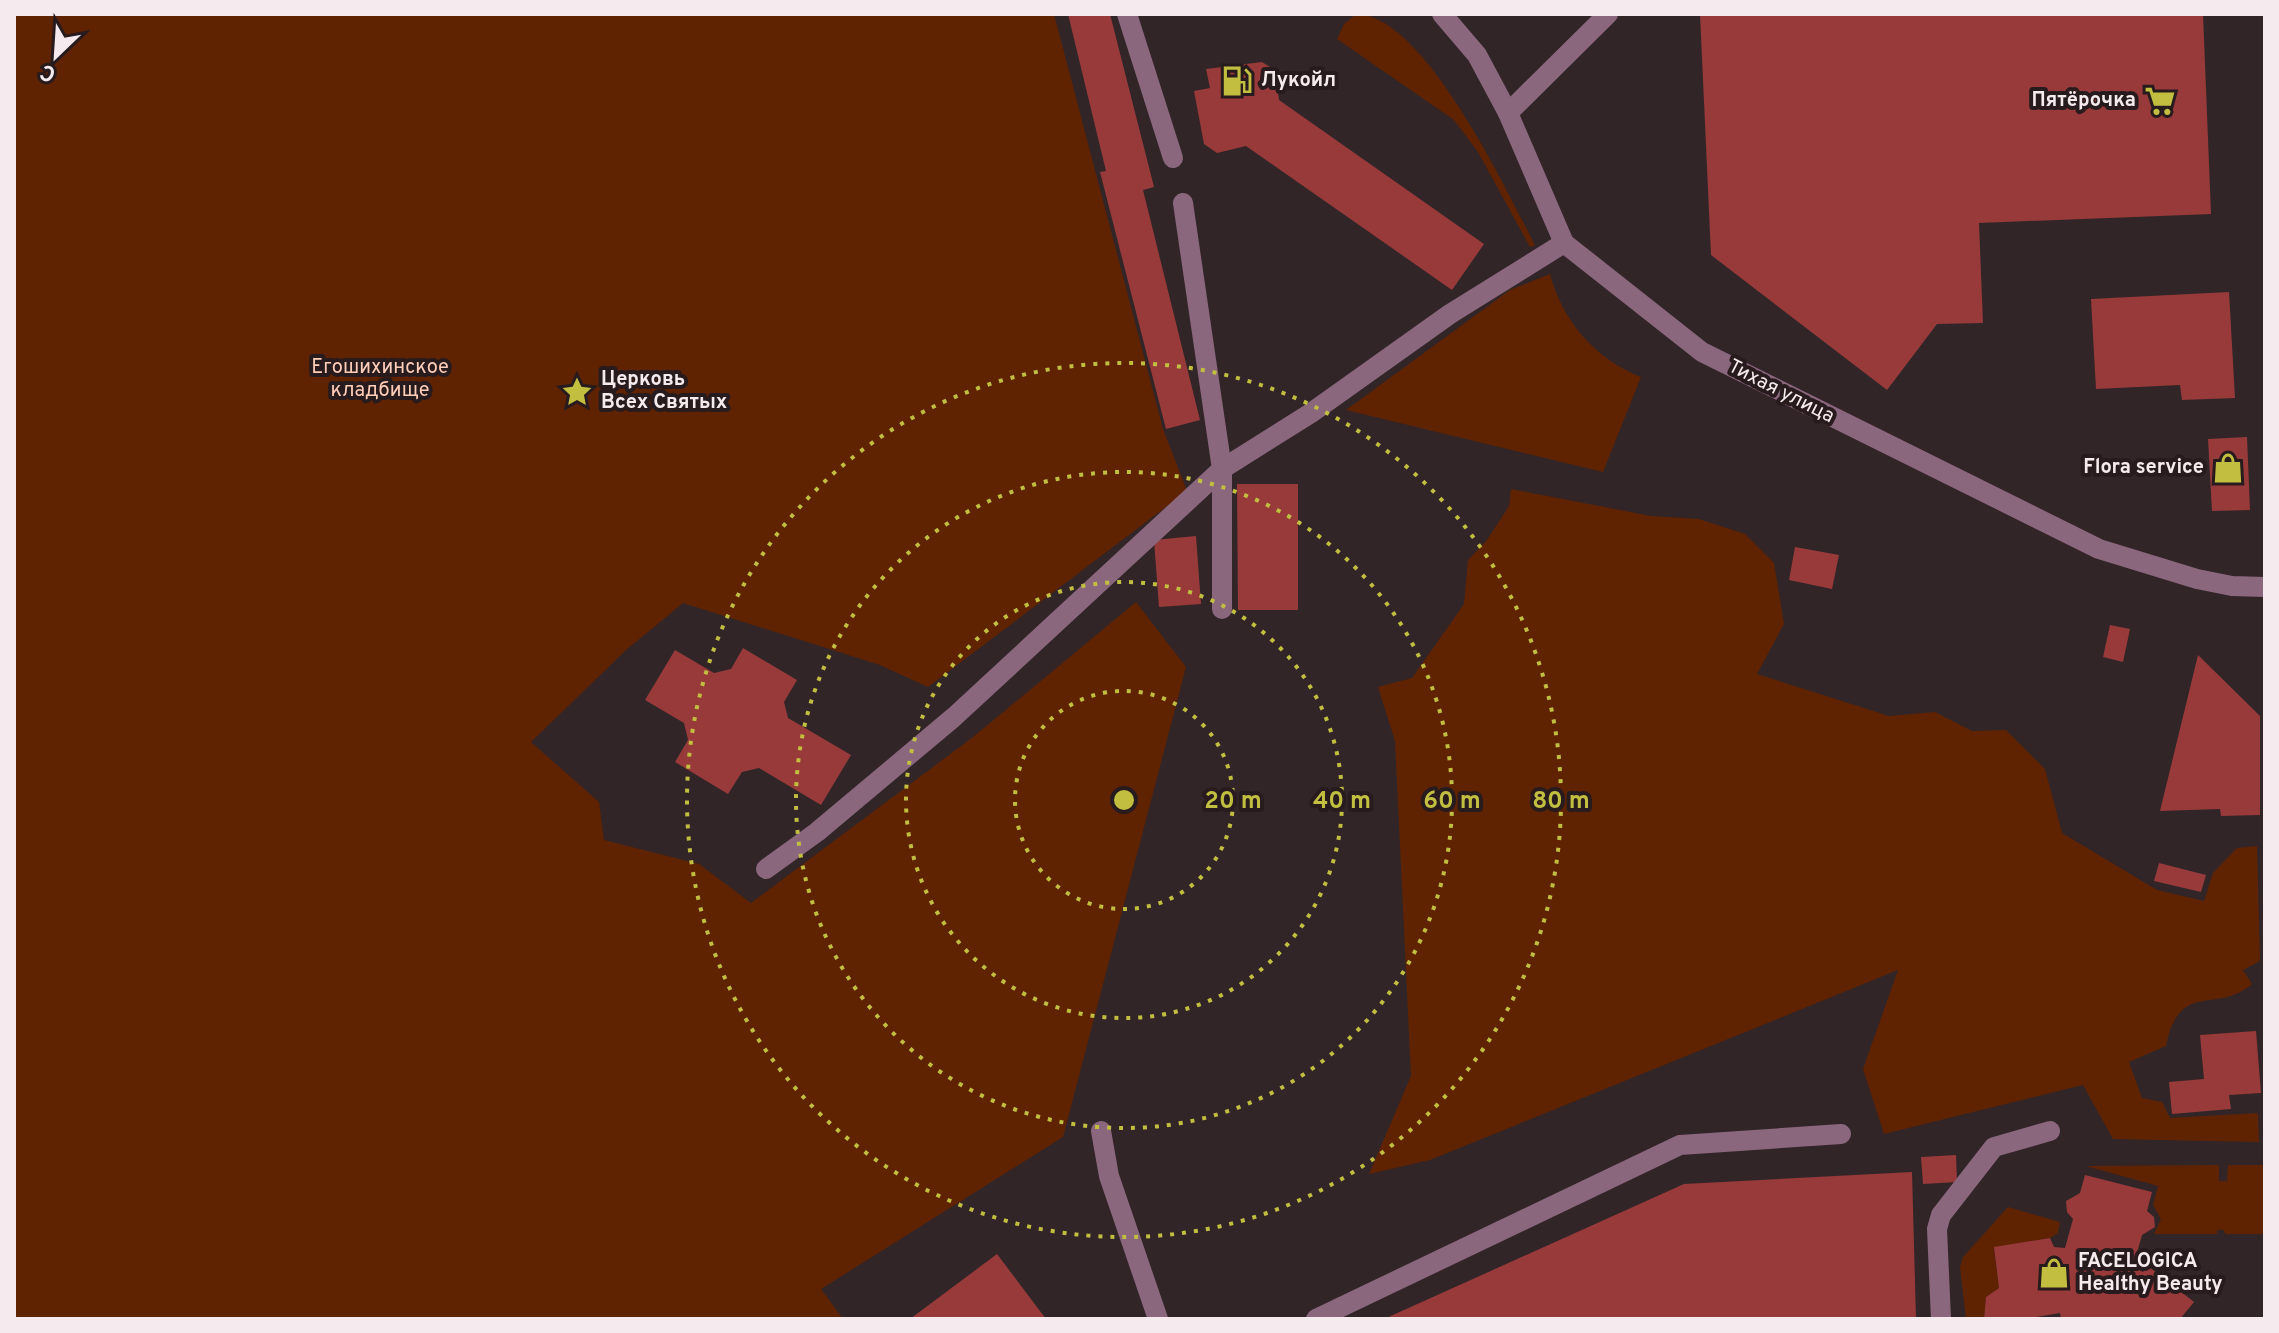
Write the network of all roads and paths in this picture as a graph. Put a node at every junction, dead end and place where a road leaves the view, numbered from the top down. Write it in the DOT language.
graph roads {
  1 [pos="1127,14"];
  2 [pos="1442,14"];
  3 [pos="1608,14"];
  4 [pos="1508,113"];
  5 [pos="1173,158"];
  6 [pos="1183,203"];
  7 [pos="1564,243"];
  8 [pos="1222,469"];
  9 [pos="2265,587"];
  10 [pos="1222,609"];
  11 [pos="766,869"];
  12 [pos="1101,1131"];
  13 [pos="2050,1131"];
  14 [pos="1841,1134"];
  15 [pos="1158,1319"];
  16 [pos="1316,1319"];
  17 [pos="1941,1319"];
  1 -- 5 [label="street"];
  2 -- 4 [label="street, Тихая улица"];
  3 -- 4 [label="street"];
  4 -- 7 [label="street, Тихая улица"];
  6 -- 8 [label="street"];
  7 -- 8 [label="street"];
  7 -- 9 [label="street, Тихая улица"];
  8 -- 10 [label="street"];
  8 -- 11 [label="street"];
  12 -- 15 [label="street"];
  13 -- 17 [label="street"];
  14 -- 16 [label="street"];
}
